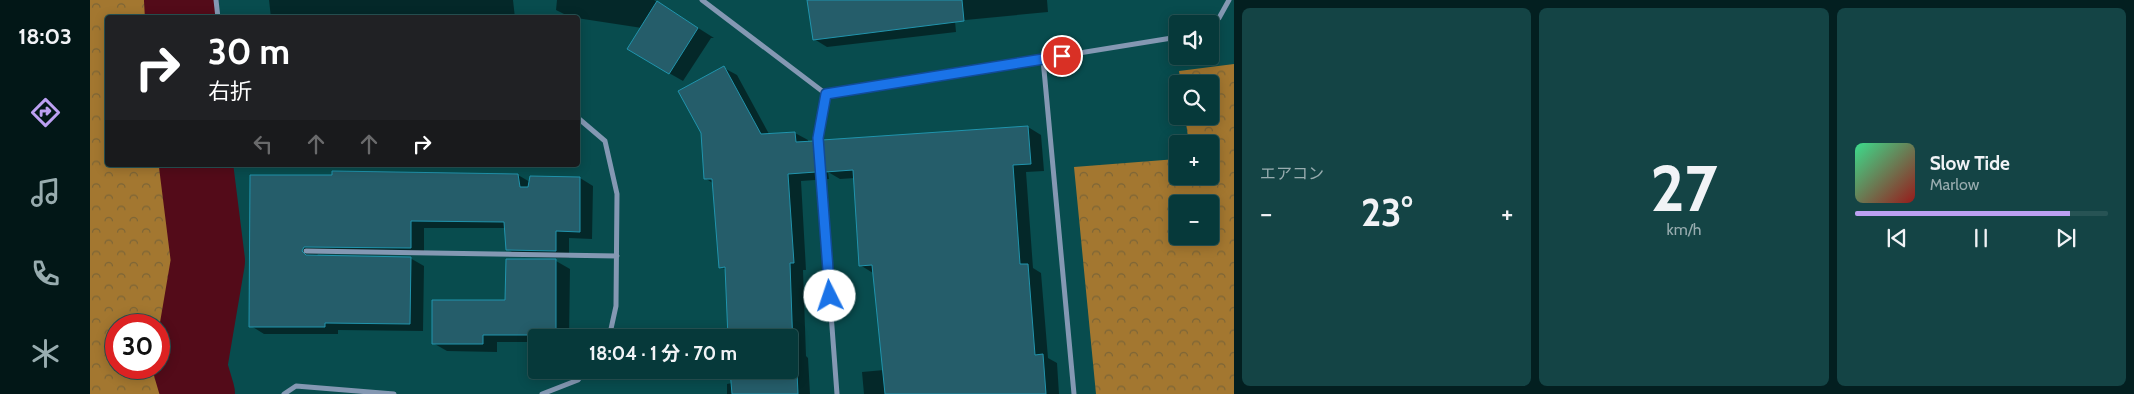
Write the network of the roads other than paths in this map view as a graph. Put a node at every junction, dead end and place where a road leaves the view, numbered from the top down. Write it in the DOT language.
graph roads {
  1 [pos="216,0"];
  2 [pos="702,0"];
  3 [pos="1229,0"];
  4 [pos="218,15"];
  5 [pos="1219,18"];
  6 [pos="1169,38"];
  7 [pos="1044,59"];
  8 [pos="826,94"];
  9 [pos="580,120"];
  10 [pos="306,252"];
  11 [pos="617,256"];
  12 [pos="611,329"];
  13 [pos="579,379"];
  14 [pos="284,394"];
  15 [pos="394,394"];
  16 [pos="542,394"];
  17 [pos="837,394"];
  18 [pos="1074,394"];
  1 -- 4 [label="street"];
  2 -- 8 [label="street"];
  3 -- 5 [label="street"];
  6 -- 7 [label="street"];
  7 -- 8 [label="street"];
  7 -- 18 [label="street"];
  8 -- 17 [label="street"];
  9 -- 11 [label="street"];
  10 -- 11 [label="street"];
  11 -- 12 [label="street"];
  13 -- 16 [label="street"];
  14 -- 15 [label="street"];
}
